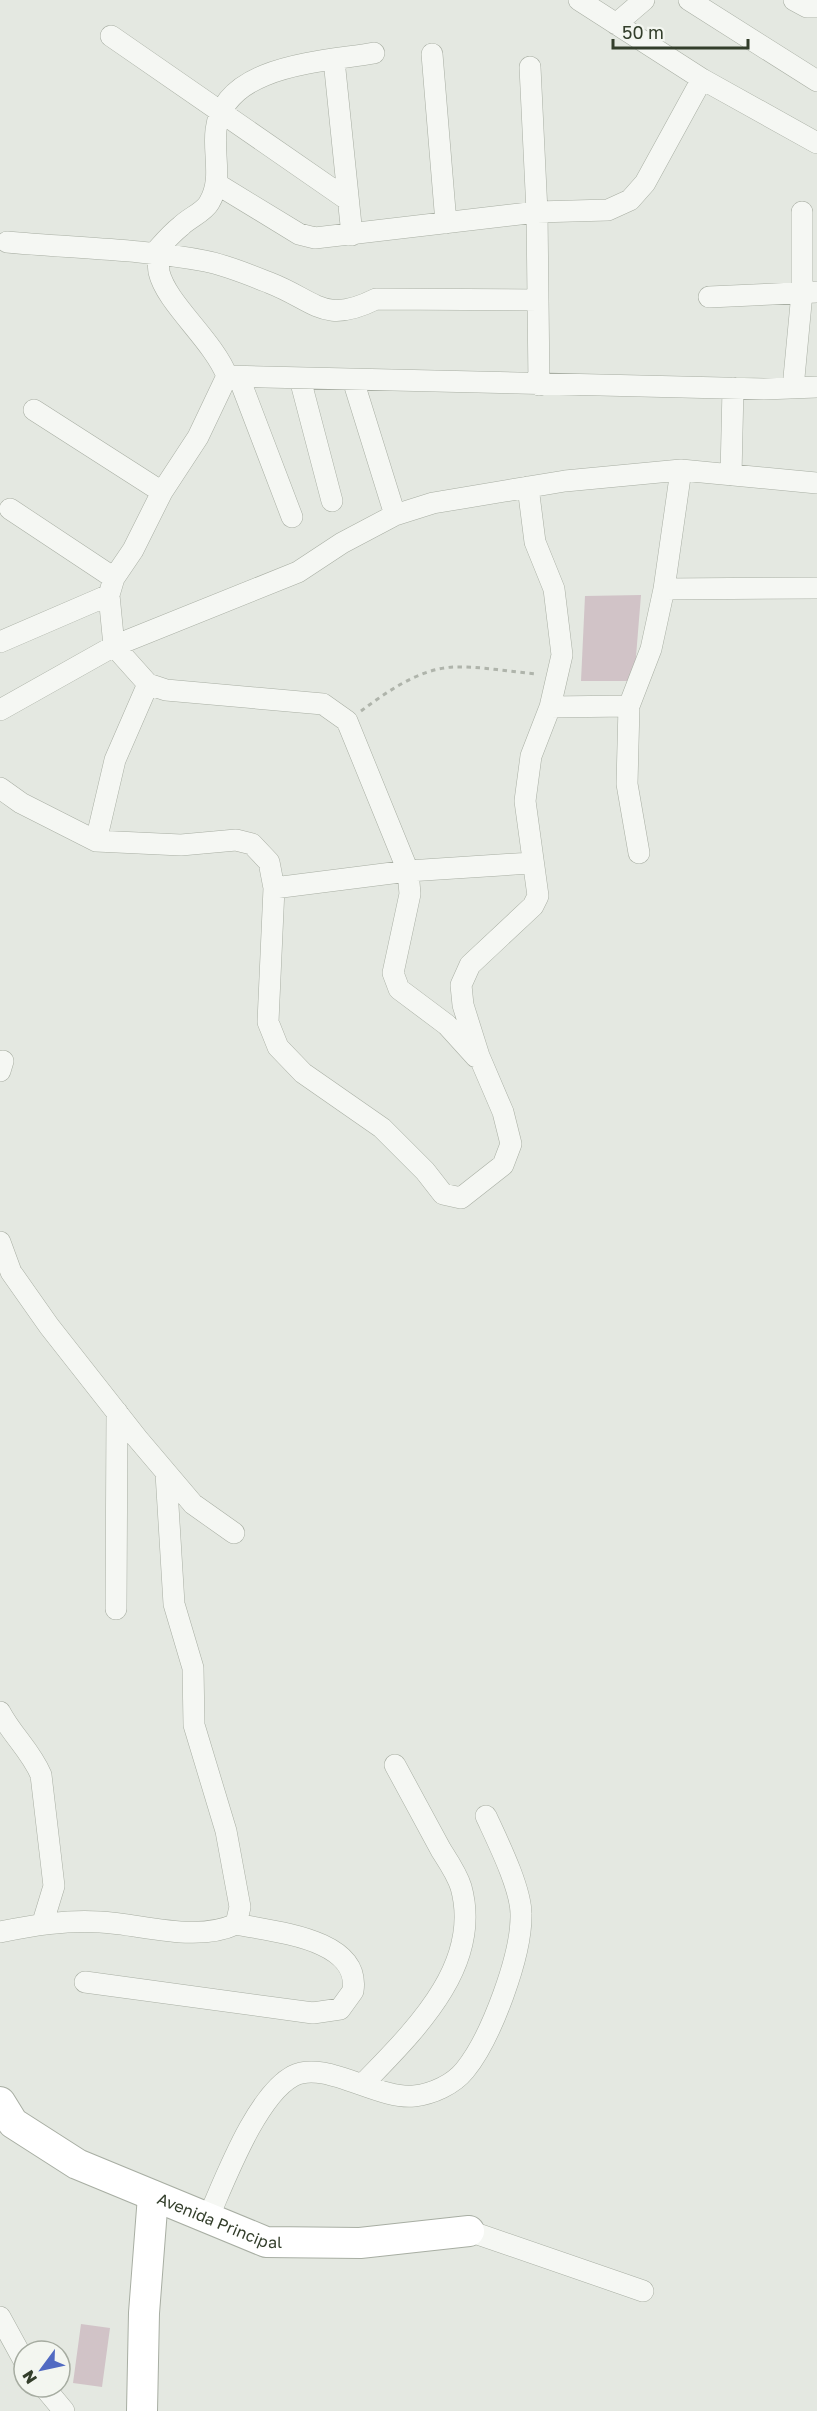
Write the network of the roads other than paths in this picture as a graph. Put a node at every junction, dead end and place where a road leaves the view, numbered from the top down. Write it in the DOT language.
graph roads {
  1 [pos="579,0"];
  2 [pos="644,0"];
  3 [pos="688,0"];
  4 [pos="794,0"];
  5 [pos="817,7"];
  6 [pos="616,24"];
  7 [pos="111,36"];
  8 [pos="374,53"];
  9 [pos="432,54"];
  10 [pos="334,60"];
  11 [pos="530,67"];
  12 [pos="702,79"];
  13 [pos="817,81"];
  14 [pos="222,115"];
  15 [pos="817,142"];
  16 [pos="217,184"];
  17 [pos="348,200"];
  18 [pos="537,212"];
  19 [pos="802,212"];
  20 [pos="446,223"];
  21 [pos="352,235"];
  22 [pos="8,243"];
  23 [pos="158,256"];
  24 [pos="809,292"];
  25 [pos="710,297"];
  26 [pos="538,300"];
  27 [pos="233,377"];
  28 [pos="300,379"];
  29 [pos="353,380"];
  30 [pos="539,385"];
  31 [pos="817,387"];
  32 [pos="733,388"];
  33 [pos="793,388"];
  34 [pos="34,410"];
  35 [pos="681,470"];
  36 [pos="731,475"];
  37 [pos="817,483"];
  38 [pos="528,487"];
  39 [pos="162,492"];
  40 [pos="332,501"];
  41 [pos="10,509"];
  42 [pos="395,515"];
  43 [pos="292,518"];
  44 [pos="111,587"];
  45 [pos="664,588"];
  46 [pos="817,588"];
  47 [pos="4,636"];
  48 [pos="114,646"];
  49 [pos="148,684"];
  50 [pos="550,706"];
  51 [pos="628,706"];
  52 [pos="0,710"];
  53 [pos="0,788"];
  54 [pos="96,841"];
  55 [pos="639,853"];
  56 [pos="531,863"];
  57 [pos="408,871"];
  58 [pos="274,888"];
  59 [pos="483,1064"];
  60 [pos="0,1242"];
  61 [pos="117,1412"];
  62 [pos="166,1473"];
  63 [pos="234,1533"];
  64 [pos="116,1609"];
  65 [pos="0,1712"];
  66 [pos="395,1765"];
  67 [pos="486,1816"];
  68 [pos="43,1923"];
  69 [pos="236,1924"];
  70 [pos="0,1932"];
  71 [pos="85,1982"];
  72 [pos="364,2083"];
  73 [pos="4,2118"];
  74 [pos="153,2196"];
  75 [pos="208,2218"];
  76 [pos="469,2230"];
  77 [pos="643,2291"];
  78 [pos="0,2318"];
  79 [pos="12,2340"];
  80 [pos="54,2399"];
  81 [pos="64,2411"];
  82 [pos="142,2411"];
  1 -- 6 [label="street"];
  2 -- 6 [label="street"];
  3 -- 13 [label="street"];
  4 -- 5 [label="street"];
  6 -- 12 [label="street"];
  7 -- 14 [label="street"];
  8 -- 10 [label="street"];
  9 -- 20 [label="street"];
  10 -- 14 [label="street"];
  10 -- 17 [label="street"];
  11 -- 18 [label="street"];
  12 -- 15 [label="street"];
  12 -- 18 [label="street"];
  14 -- 16 [label="street"];
  14 -- 17 [label="street"];
  16 -- 21 [label="street"];
  16 -- 23 [label="street"];
  17 -- 21 [label="street"];
  18 -- 20 [label="street"];
  18 -- 26 [label="street"];
  19 -- 24 [label="street"];
  20 -- 21 [label="street"];
  22 -- 23 [label="street"];
  23 -- 26 [label="street"];
  23 -- 27 [label="street"];
  24 -- 25 [label="street"];
  24 -- 33 [label="street"];
  26 -- 30 [label="street"];
  27 -- 28 [label="street"];
  27 -- 39 [label="street"];
  27 -- 43 [label="street"];
  28 -- 29 [label="street"];
  28 -- 40 [label="street"];
  29 -- 30 [label="street"];
  29 -- 42 [label="street"];
  30 -- 32 [label="street"];
  31 -- 33 [label="street"];
  32 -- 33 [label="street"];
  32 -- 36 [label="street"];
  34 -- 39 [label="street"];
  35 -- 36 [label="street"];
  35 -- 38 [label="street"];
  35 -- 45 [label="street"];
  36 -- 37 [label="street"];
  38 -- 42 [label="street"];
  38 -- 50 [label="street"];
  39 -- 44 [label="street"];
  41 -- 44 [label="street"];
  42 -- 48 [label="street"];
  44 -- 47 [label="street"];
  44 -- 48 [label="street"];
  45 -- 46 [label="street"];
  45 -- 51 [label="street"];
  48 -- 49 [label="street"];
  48 -- 52 [label="street"];
  49 -- 54 [label="street"];
  49 -- 57 [label="street"];
  50 -- 51 [label="street"];
  50 -- 56 [label="street"];
  51 -- 55 [label="street"];
  53 -- 54 [label="street"];
  54 -- 58 [label="street"];
  56 -- 57 [label="street"];
  56 -- 59 [label="street"];
  57 -- 58 [label="street"];
  57 -- 59 [label="street"];
  58 -- 59 [label="street"];
  60 -- 61 [label="street"];
  61 -- 62 [label="street"];
  61 -- 64 [label="street"];
  62 -- 63 [label="street"];
  62 -- 69 [label="street"];
  65 -- 68 [label="street"];
  66 -- 72 [label="street"];
  67 -- 72 [label="street"];
  68 -- 69 [label="street"];
  68 -- 70 [label="street"];
  69 -- 71 [label="street"];
  72 -- 75 [label="street"];
  73 -- 74 [label="street, Avenida Principal"];
  74 -- 75 [label="street, Avenida Principal"];
  74 -- 82 [label="street"];
  75 -- 76 [label="street, Avenida Principal"];
  76 -- 77 [label="street"];
  78 -- 79 [label="street"];
  80 -- 81 [label="street"];
}
